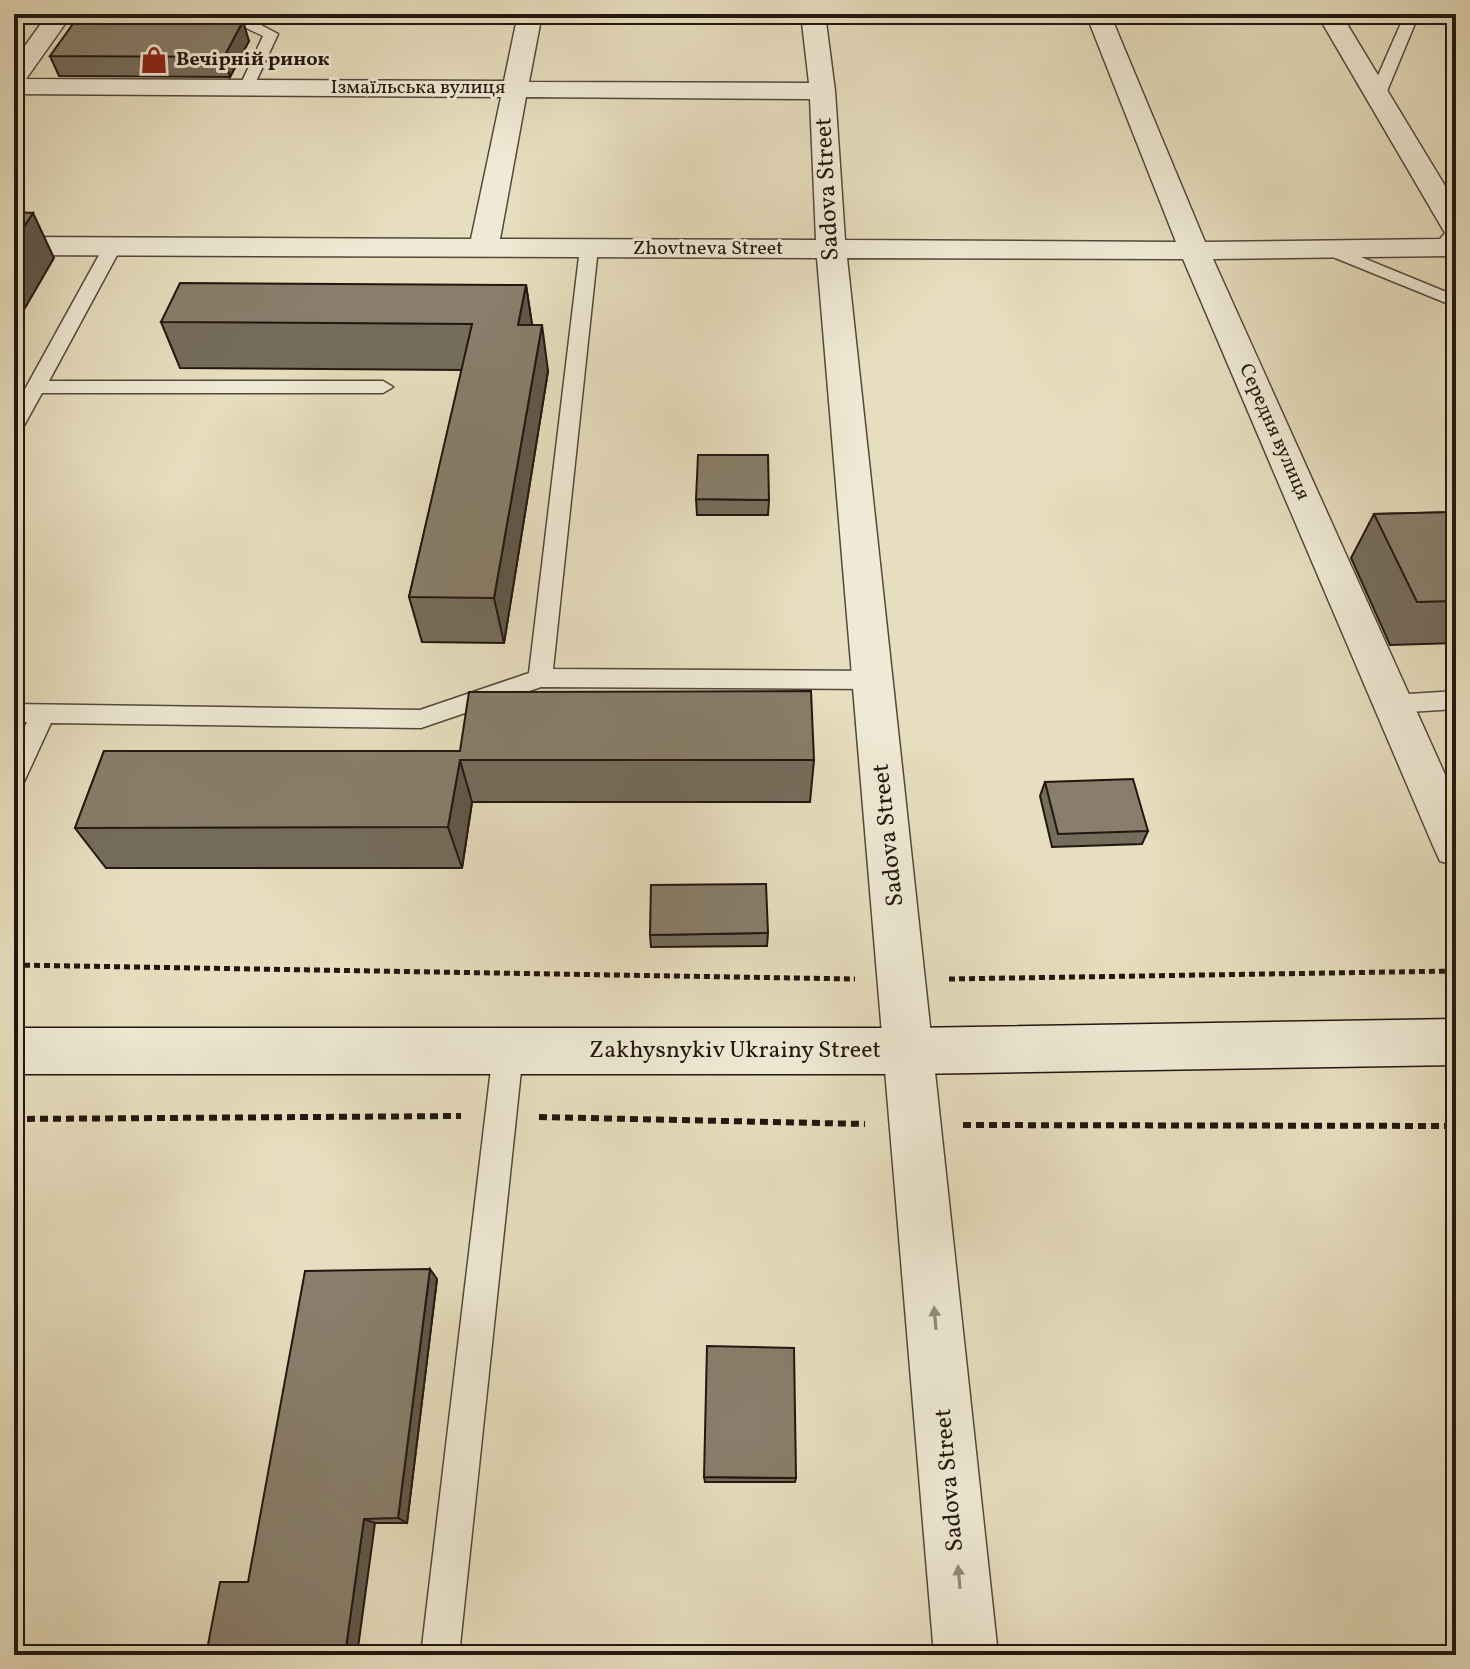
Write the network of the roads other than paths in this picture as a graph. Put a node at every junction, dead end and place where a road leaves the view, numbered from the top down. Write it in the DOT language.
graph roads {
  1 [pos="60,14"];
  2 [pos="241,14"];
  3 [pos="530,14"];
  4 [pos="813,14"];
  5 [pos="1098,14"];
  6 [pos="1329,14"];
  7 [pos="1412,14"];
  8 [pos="14,78"];
  9 [pos="14,86"];
  10 [pos="246,88"];
  11 [pos="515,88"];
  12 [pos="822,91"];
  13 [pos="1377,96"];
  14 [pos="1454,242"];
  15 [pos="14,246"];
  16 [pos="113,246"];
  17 [pos="484,248"];
  18 [pos="589,248"];
  19 [pos="831,250"];
  20 [pos="1194,250"];
  21 [pos="1334,251"];
  22 [pos="1456,302"];
  23 [pos="36,387"];
  24 [pos="383,387"];
  25 [pos="14,427"];
  26 [pos="540,678"];
  27 [pos="873,680"];
  28 [pos="1456,700"];
  29 [pos="1393,704"];
  30 [pos="14,713"];
  31 [pos="43,713"];
  32 [pos="14,777"];
  33 [pos="1456,848"];
  34 [pos="1456,1042"];
  35 [pos="14,1051"];
  36 [pos="910,1051"];
  37 [pos="508,1052"];
  38 [pos="440,1655"];
  39 [pos="966,1655"];
  1 -- 8 [label="street"];
  2 -- 10 [label="lane"];
  3 -- 11 [label="street"];
  4 -- 12 [label="street, Sadova Street"];
  5 -- 20 [label="street, Середня вулиця"];
  6 -- 13 [label="street"];
  7 -- 13 [label="lane"];
  9 -- 10 [label="street, Ізмаїльська вулиця"];
  10 -- 11 [label="street, Ізмаїльська вулиця"];
  11 -- 12 [label="street, Ізмаїльська вулиця"];
  11 -- 17 [label="street"];
  12 -- 19 [label="street, Sadova Street"];
  13 -- 14 [label="street"];
  14 -- 21 [label="street, Zhovtneva Street"];
  15 -- 16 [label="street, Zhovtneva Street"];
  16 -- 17 [label="street, Zhovtneva Street"];
  16 -- 23 [label="lane"];
  17 -- 18 [label="street, Zhovtneva Street"];
  18 -- 19 [label="street, Zhovtneva Street"];
  18 -- 26 [label="lane"];
  19 -- 20 [label="street, Zhovtneva Street"];
  19 -- 27 [label="street, Sadova Street"];
  20 -- 21 [label="street, Zhovtneva Street"];
  20 -- 29 [label="street, Середня вулиця"];
  21 -- 22 [label="lane"];
  23 -- 24 [label="lane"];
  23 -- 25 [label="lane"];
  26 -- 27 [label="lane"];
  26 -- 31 [label="lane"];
  27 -- 36 [label="street, Sadova Street"];
  28 -- 29 [label="lane"];
  29 -- 33 [label="street, Середня вулиця"];
  30 -- 31 [label="lane"];
  31 -- 32 [label="lane"];
  34 -- 36 [label="street, Zakhysnykiv Ukrainy Street"];
  35 -- 37 [label="street, Zakhysnykiv Ukrainy Street"];
  36 -- 37 [label="street, Zakhysnykiv Ukrainy Street"];
  39 -- 36 [label="street, Sadova Street, one-way"];
  37 -- 38 [label="lane"];
}
